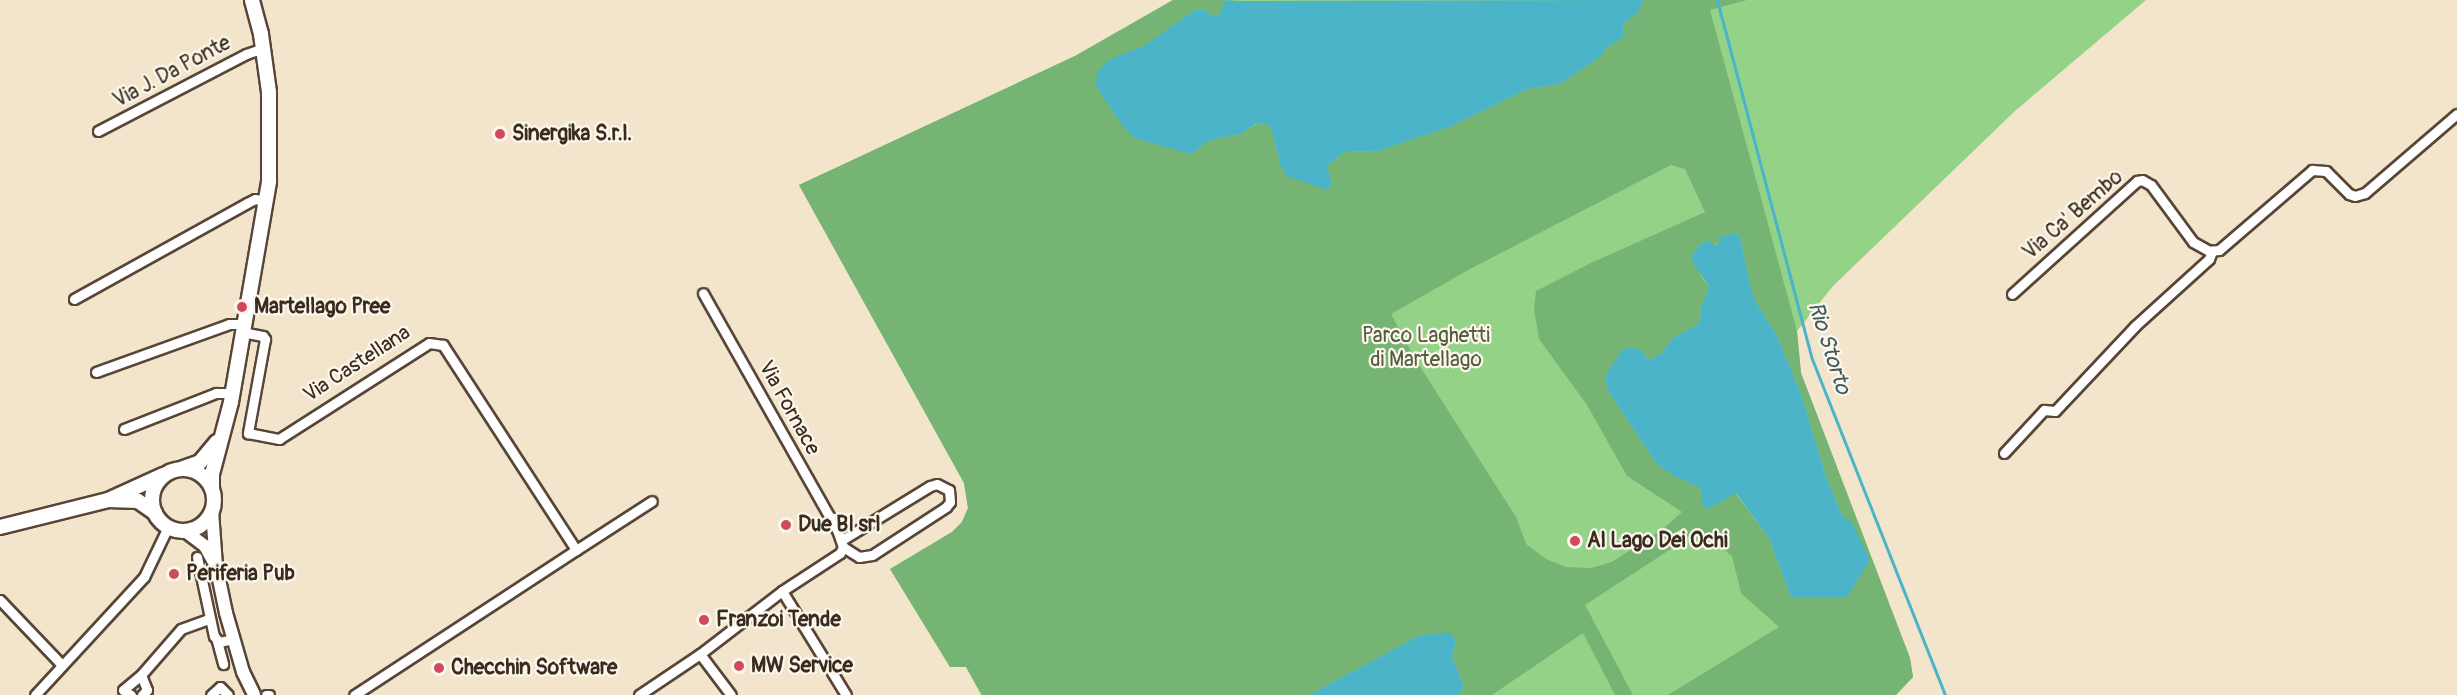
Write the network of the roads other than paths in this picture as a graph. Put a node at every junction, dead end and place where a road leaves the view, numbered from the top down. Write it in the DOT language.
graph roads {
  1 [pos="252,0"];
  2 [pos="263,48"];
  3 [pos="2457,114"];
  4 [pos="98,131"];
  5 [pos="265,201"];
  6 [pos="2212,251"];
  7 [pos="704,293"];
  8 [pos="2012,294"];
  9 [pos="74,299"];
  10 [pos="243,328"];
  11 [pos="96,372"];
  12 [pos="232,393"];
  13 [pos="124,429"];
  14 [pos="220,438"];
  15 [pos="2004,453"];
  16 [pos="182,468"];
  17 [pos="163,476"];
  18 [pos="212,488"];
  19 [pos="108,500"];
  20 [pos="652,501"];
  21 [pos="212,511"];
  22 [pos="155,513"];
  23 [pos="0,527"];
  24 [pos="168,528"];
  25 [pos="185,531"];
  26 [pos="842,544"];
  27 [pos="576,550"];
  28 [pos="197,557"];
  29 [pos="216,565"];
  30 [pos="782,591"];
  31 [pos="0,600"];
  32 [pos="209,619"];
  33 [pos="232,639"];
  34 [pos="217,641"];
  35 [pos="700,654"];
  36 [pos="223,664"];
  37 [pos="63,665"];
  38 [pos="141,675"];
  39 [pos="251,694"];
  40 [pos="35,695"];
  41 [pos="130,695"];
  42 [pos="142,695"];
  43 [pos="211,695"];
  44 [pos="228,695"];
  45 [pos="354,695"];
  46 [pos="639,695"];
  47 [pos="731,695"];
  48 [pos="846,695"];
  1 -- 2 [label="main road"];
  2 -- 4 [label="street, Via J. Da Ponte"];
  2 -- 5 [label="main road"];
  3 -- 6 [label="street"];
  5 -- 9 [label="street"];
  5 -- 10 [label="main road"];
  6 -- 8 [label="street, Via Ca' Bembo"];
  6 -- 15 [label="street"];
  7 -- 26 [label="street, Via Fornace"];
  10 -- 11 [label="street"];
  10 -- 12 [label="main road"];
  10 -- 27 [label="street, Via Castellana"];
  12 -- 13 [label="street"];
  12 -- 14 [label="main road"];
  14 -- 16 [label="main road"];
  14 -- 18 [label="main road"];
  16 -- 17 [label="main road"];
  16 -- 18 [label="main road"];
  17 -- 19 [label="main road"];
  17 -- 22 [label="main road"];
  18 -- 21 [label="main road"];
  19 -- 22 [label="main road"];
  19 -- 23 [label="main road"];
  20 -- 27 [label="street"];
  21 -- 25 [label="main road"];
  21 -- 29 [label="street"];
  22 -- 24 [label="main road"];
  24 -- 25 [label="main road"];
  24 -- 37 [label="street"];
  25 -- 29 [label="street"];
  26 -- 26 [label="street"];
  26 -- 30 [label="street"];
  27 -- 45 [label="street"];
  28 -- 32 [label="street"];
  29 -- 33 [label="street"];
  30 -- 35 [label="street"];
  30 -- 48 [label="street"];
  31 -- 37 [label="street"];
  32 -- 34 [label="street"];
  32 -- 38 [label="street"];
  33 -- 34 [label="street"];
  33 -- 39 [label="street"];
  34 -- 36 [label="street"];
  35 -- 46 [label="street"];
  35 -- 47 [label="street"];
  37 -- 40 [label="street"];
  38 -- 41 [label="street"];
  38 -- 42 [label="street"];
  43 -- 44 [label="street"];
}
